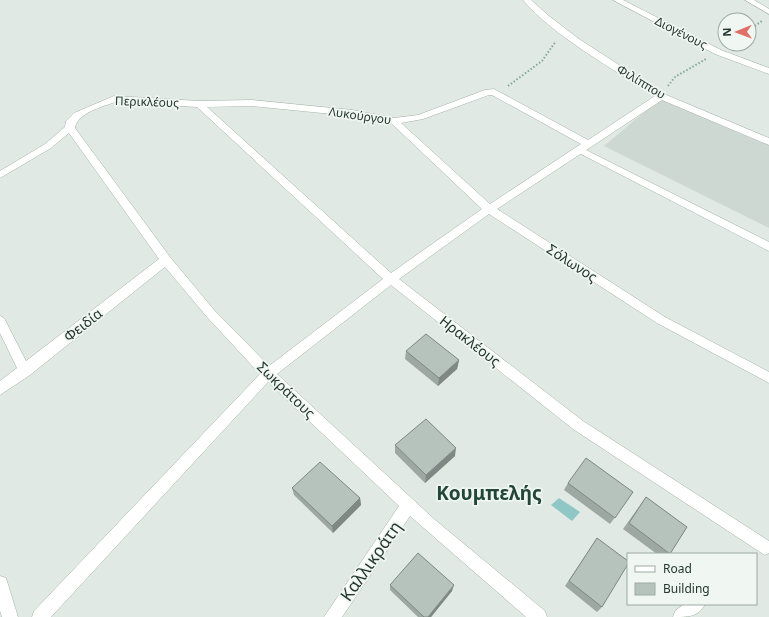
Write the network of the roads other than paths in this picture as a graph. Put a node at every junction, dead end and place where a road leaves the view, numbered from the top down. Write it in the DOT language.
graph roads {
  1 [pos="527,0"];
  2 [pos="617,0"];
  3 [pos="748,0"];
  4 [pos="769,12"];
  5 [pos="769,71"];
  6 [pos="661,96"];
  7 [pos="199,104"];
  8 [pos="394,121"];
  9 [pos="70,128"];
  10 [pos="769,142"];
  11 [pos="584,147"];
  12 [pos="0,175"];
  13 [pos="489,209"];
  14 [pos="769,247"];
  15 [pos="166,260"];
  16 [pos="391,279"];
  17 [pos="0,321"];
  18 [pos="25,371"];
  19 [pos="268,374"];
  20 [pos="769,378"];
  21 [pos="0,389"];
  22 [pos="409,505"];
  23 [pos="763,548"];
  24 [pos="0,584"];
  25 [pos="696,605"];
  26 [pos="10,617"];
  27 [pos="40,617"];
  28 [pos="332,617"];
  29 [pos="539,617"];
  30 [pos="681,617"];
  1 -- 6 [label="street, Φιλίππου"];
  2 -- 5 [label="street, Διογένους"];
  3 -- 4 [label="street"];
  6 -- 10 [label="street, Φιλίππου"];
  6 -- 11 [label="street"];
  7 -- 8 [label="street, Λυκούργου"];
  7 -- 9 [label="street, Περικλέους"];
  7 -- 16 [label="street, Ηρακλέους"];
  8 -- 11 [label="street, Λυκούργου"];
  8 -- 13 [label="street, Σόλωνος"];
  9 -- 12 [label="street, Περικλέους"];
  9 -- 15 [label="street, Σωκράτους"];
  11 -- 13 [label="street"];
  11 -- 14 [label="street"];
  13 -- 16 [label="street"];
  13 -- 20 [label="street, Σόλωνος"];
  15 -- 18 [label="street, Φειδία"];
  15 -- 19 [label="street, Σωκράτους"];
  16 -- 19 [label="street"];
  16 -- 23 [label="street, Ηρακλέους"];
  17 -- 18 [label="street"];
  18 -- 21 [label="street, Φειδία"];
  19 -- 22 [label="street, Σωκράτους"];
  19 -- 27 [label="street"];
  22 -- 28 [label="street, Καλλικράτη"];
  22 -- 29 [label="street, Σωκράτους"];
  24 -- 26 [label="street"];
  25 -- 30 [label="street"];
}
